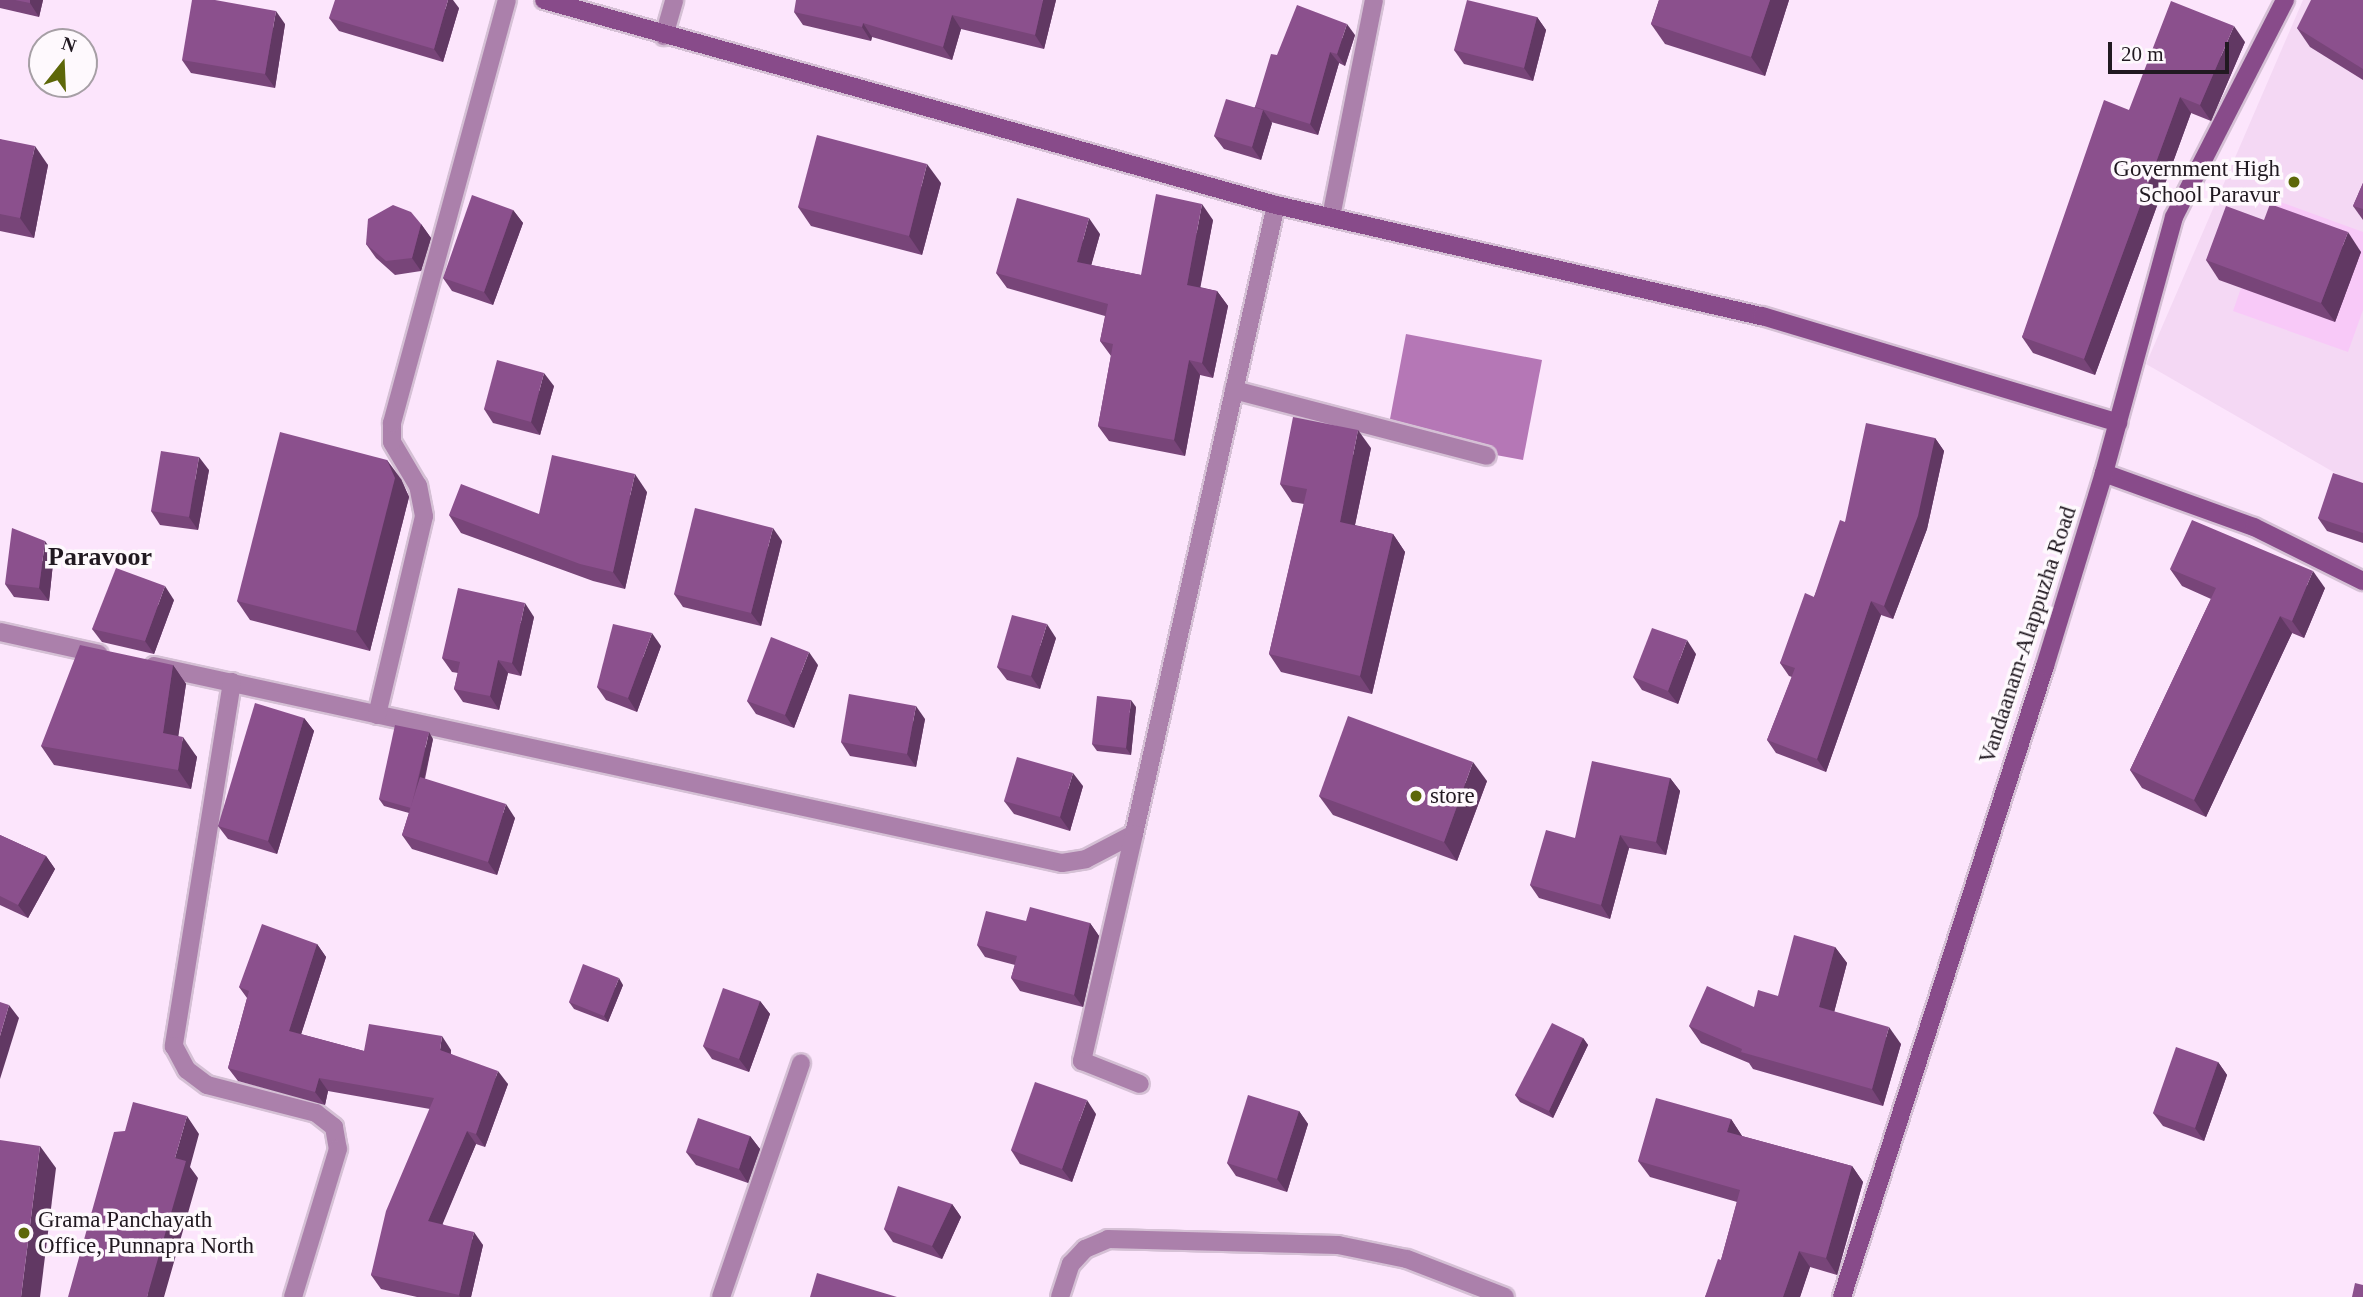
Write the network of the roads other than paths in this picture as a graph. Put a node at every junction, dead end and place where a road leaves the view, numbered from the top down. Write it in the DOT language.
graph roads {
  1 [pos="507,0"];
  2 [pos="544,0"];
  3 [pos="674,0"];
  4 [pos="1374,0"];
  5 [pos="2285,0"];
  6 [pos="664,36"];
  7 [pos="1276,205"];
  8 [pos="1331,217"];
  9 [pos="1234,390"];
  10 [pos="2118,423"];
  11 [pos="1487,456"];
  12 [pos="2104,473"];
  13 [pos="2363,581"];
  14 [pos="0,632"];
  15 [pos="232,682"];
  16 [pos="377,715"];
  17 [pos="1134,834"];
  18 [pos="801,1063"];
  19 [pos="1140,1084"];
  20 [pos="293,1297"];
  21 [pos="721,1297"];
  22 [pos="1060,1297"];
  23 [pos="1505,1297"];
  24 [pos="1842,1297"];
  1 -- 16 [label="street"];
  2 -- 6 [label="street"];
  3 -- 6 [label="street"];
  4 -- 8 [label="street"];
  5 -- 10 [label="street, Vandaanam-Alappuzha Road"];
  6 -- 7 [label="street"];
  7 -- 8 [label="street"];
  7 -- 9 [label="street"];
  8 -- 10 [label="street"];
  9 -- 11 [label="street"];
  9 -- 17 [label="street"];
  10 -- 12 [label="street, Vandaanam-Alappuzha Road"];
  12 -- 13 [label="street"];
  12 -- 24 [label="street, Vandaanam-Alappuzha Road"];
  14 -- 15 [label="street"];
  15 -- 16 [label="street"];
  15 -- 20 [label="street"];
  16 -- 17 [label="street"];
  17 -- 19 [label="street"];
  18 -- 21 [label="street"];
  22 -- 23 [label="street"];
}
